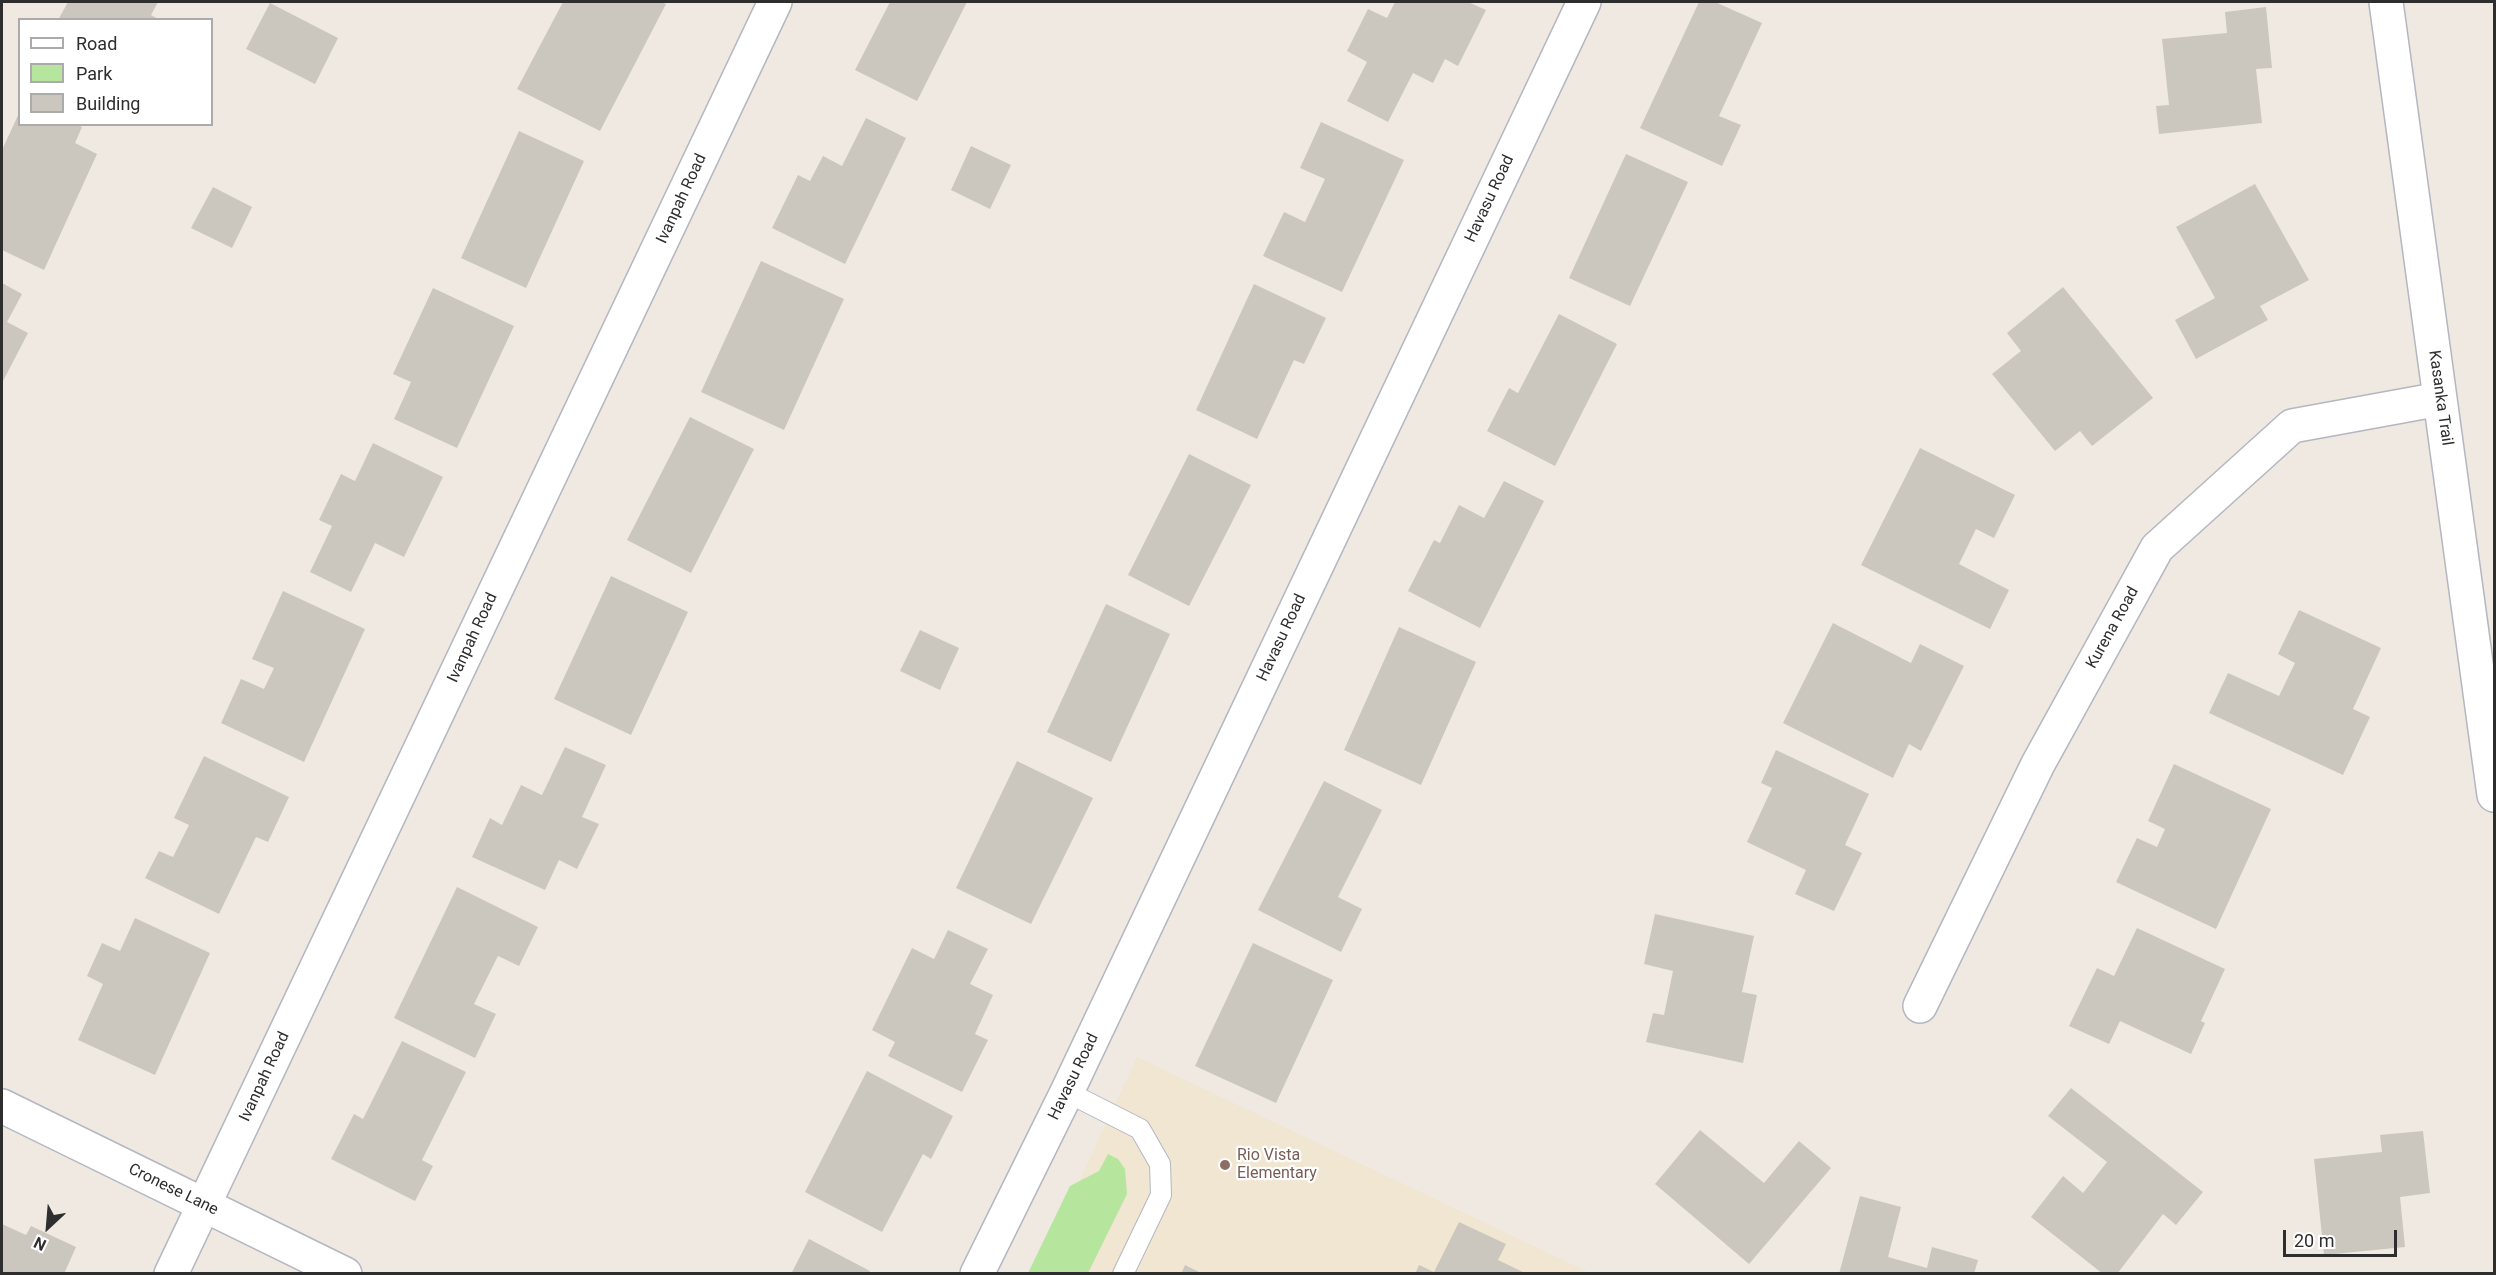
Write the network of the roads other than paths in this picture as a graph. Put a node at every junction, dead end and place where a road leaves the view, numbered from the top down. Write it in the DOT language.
graph roads {
  1 [pos="775,2"];
  2 [pos="1584,2"];
  3 [pos="2386,2"];
  4 [pos="2440,399"];
  5 [pos="2494,795"];
  6 [pos="1920,1006"];
  7 [pos="1067,1092"];
  8 [pos="2,1106"];
  9 [pos="204,1205"];
  10 [pos="171,1274"];
  11 [pos="345,1274"];
  12 [pos="978,1274"];
  13 [pos="1123,1274"];
  1 -- 9 [label="street, Ivanpah Road"];
  2 -- 7 [label="street, Havasu Road"];
  3 -- 4 [label="street, Kasanka Trail"];
  4 -- 5 [label="street, Kasanka Trail"];
  4 -- 6 [label="street, Kurena Road"];
  7 -- 12 [label="street, Havasu Road"];
  7 -- 13 [label="lane"];
  8 -- 9 [label="street, Cronese Lane"];
  9 -- 10 [label="street, Ivanpah Road"];
  9 -- 11 [label="street, Cronese Lane"];
}
